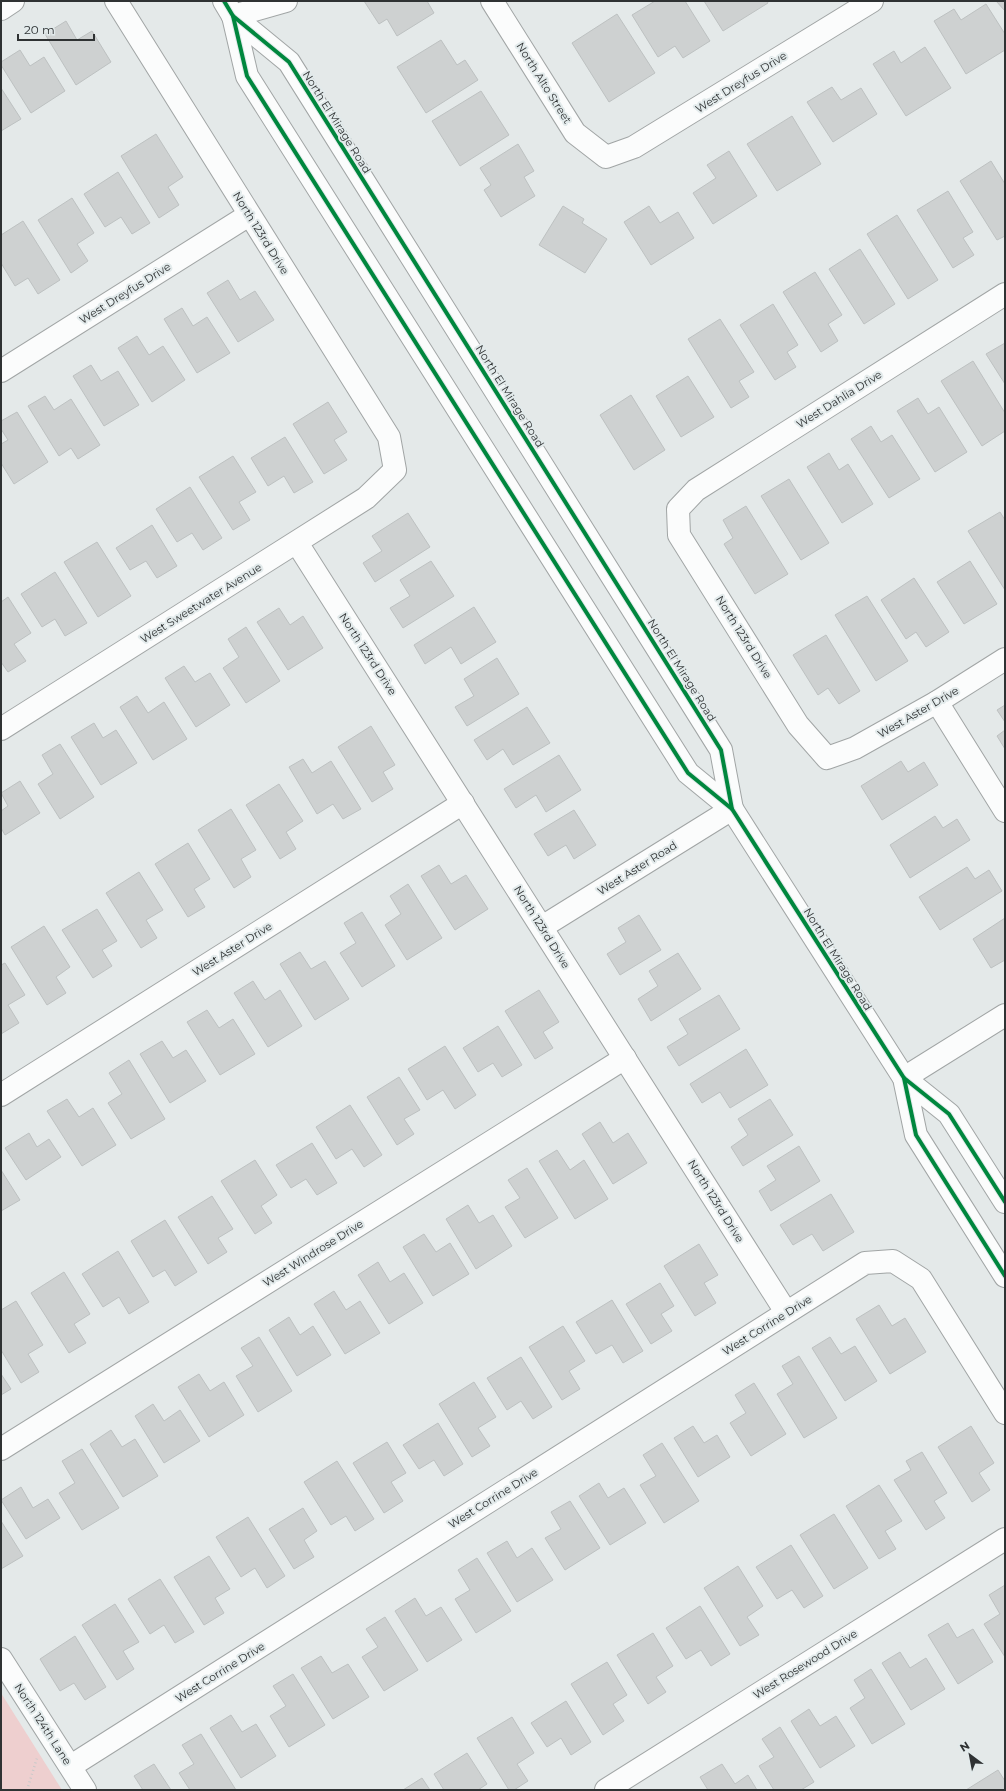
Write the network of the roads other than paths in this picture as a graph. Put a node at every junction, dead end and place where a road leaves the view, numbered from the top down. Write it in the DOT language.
graph roads {
  1 [pos="13,1"];
  2 [pos="116,1"];
  3 [pos="249,1"];
  4 [pos="286,1"];
  5 [pos="492,1"];
  6 [pos="872,1"];
  7 [pos="229,8"];
  8 [pos="1,9"];
  9 [pos="606,157"];
  10 [pos="249,215"];
  11 [pos="1005,294"];
  12 [pos="1,371"];
  13 [pos="395,470"];
  14 [pos="678,509"];
  15 [pos="297,543"];
  16 [pos="1005,659"];
  17 [pos="936,702"];
  18 [pos="1,730"];
  19 [pos="827,758"];
  20 [pos="463,803"];
  21 [pos="732,809"];
  22 [pos="1005,811"];
  23 [pos="542,927"];
  24 [pos="1005,1015"];
  25 [pos="625,1058"];
  26 [pos="904,1078"];
  27 [pos="1,1095"];
  28 [pos="1005,1202"];
  29 [pos="1005,1276"];
  30 [pos="786,1312"];
  31 [pos="1005,1413"];
  32 [pos="1,1449"];
  33 [pos="1005,1539"];
  34 [pos="1,1659"];
  35 [pos="71,1766"];
  36 [pos="85,1790"];
  37 [pos="606,1790"];
  1 -- 8 [label="street"];
  2 -- 10 [label="street, North 123rd Drive"];
  3 -- 7 [label="street"];
  4 -- 7 [label="street"];
  5 -- 9 [label="street, North Alto Street"];
  6 -- 9 [label="street, West Dreyfus Drive"];
  7 -- 21 [label="street, North El Mirage Road"];
  7 -- 21 [label="street, North El Mirage Road"];
  10 -- 12 [label="street, West Dreyfus Drive"];
  10 -- 13 [label="street, North 123rd Drive"];
  11 -- 14 [label="street, West Dahlia Drive"];
  13 -- 15 [label="street, West Sweetwater Avenue"];
  14 -- 19 [label="street, North 123rd Drive"];
  15 -- 18 [label="street, West Sweetwater Avenue"];
  15 -- 20 [label="street, North 123rd Drive"];
  16 -- 17 [label="street, West Aster Drive"];
  17 -- 19 [label="street, West Aster Drive"];
  17 -- 22 [label="street"];
  20 -- 23 [label="street, North 123rd Drive"];
  20 -- 27 [label="street, West Aster Drive"];
  21 -- 23 [label="street, West Aster Road"];
  21 -- 26 [label="street, North El Mirage Road"];
  23 -- 25 [label="street, North 123rd Drive"];
  24 -- 26 [label="street"];
  25 -- 30 [label="street, North 123rd Drive"];
  25 -- 32 [label="street, West Windrose Drive"];
  26 -- 28 [label="street, North El Mirage Road"];
  26 -- 29 [label="street, North El Mirage Road"];
  30 -- 31 [label="street, West Corrine Drive"];
  30 -- 35 [label="street, West Corrine Drive"];
  33 -- 37 [label="street, West Rosewood Drive"];
  34 -- 35 [label="street, North 124th Lane"];
  35 -- 36 [label="street, North 124th Lane"];
}
